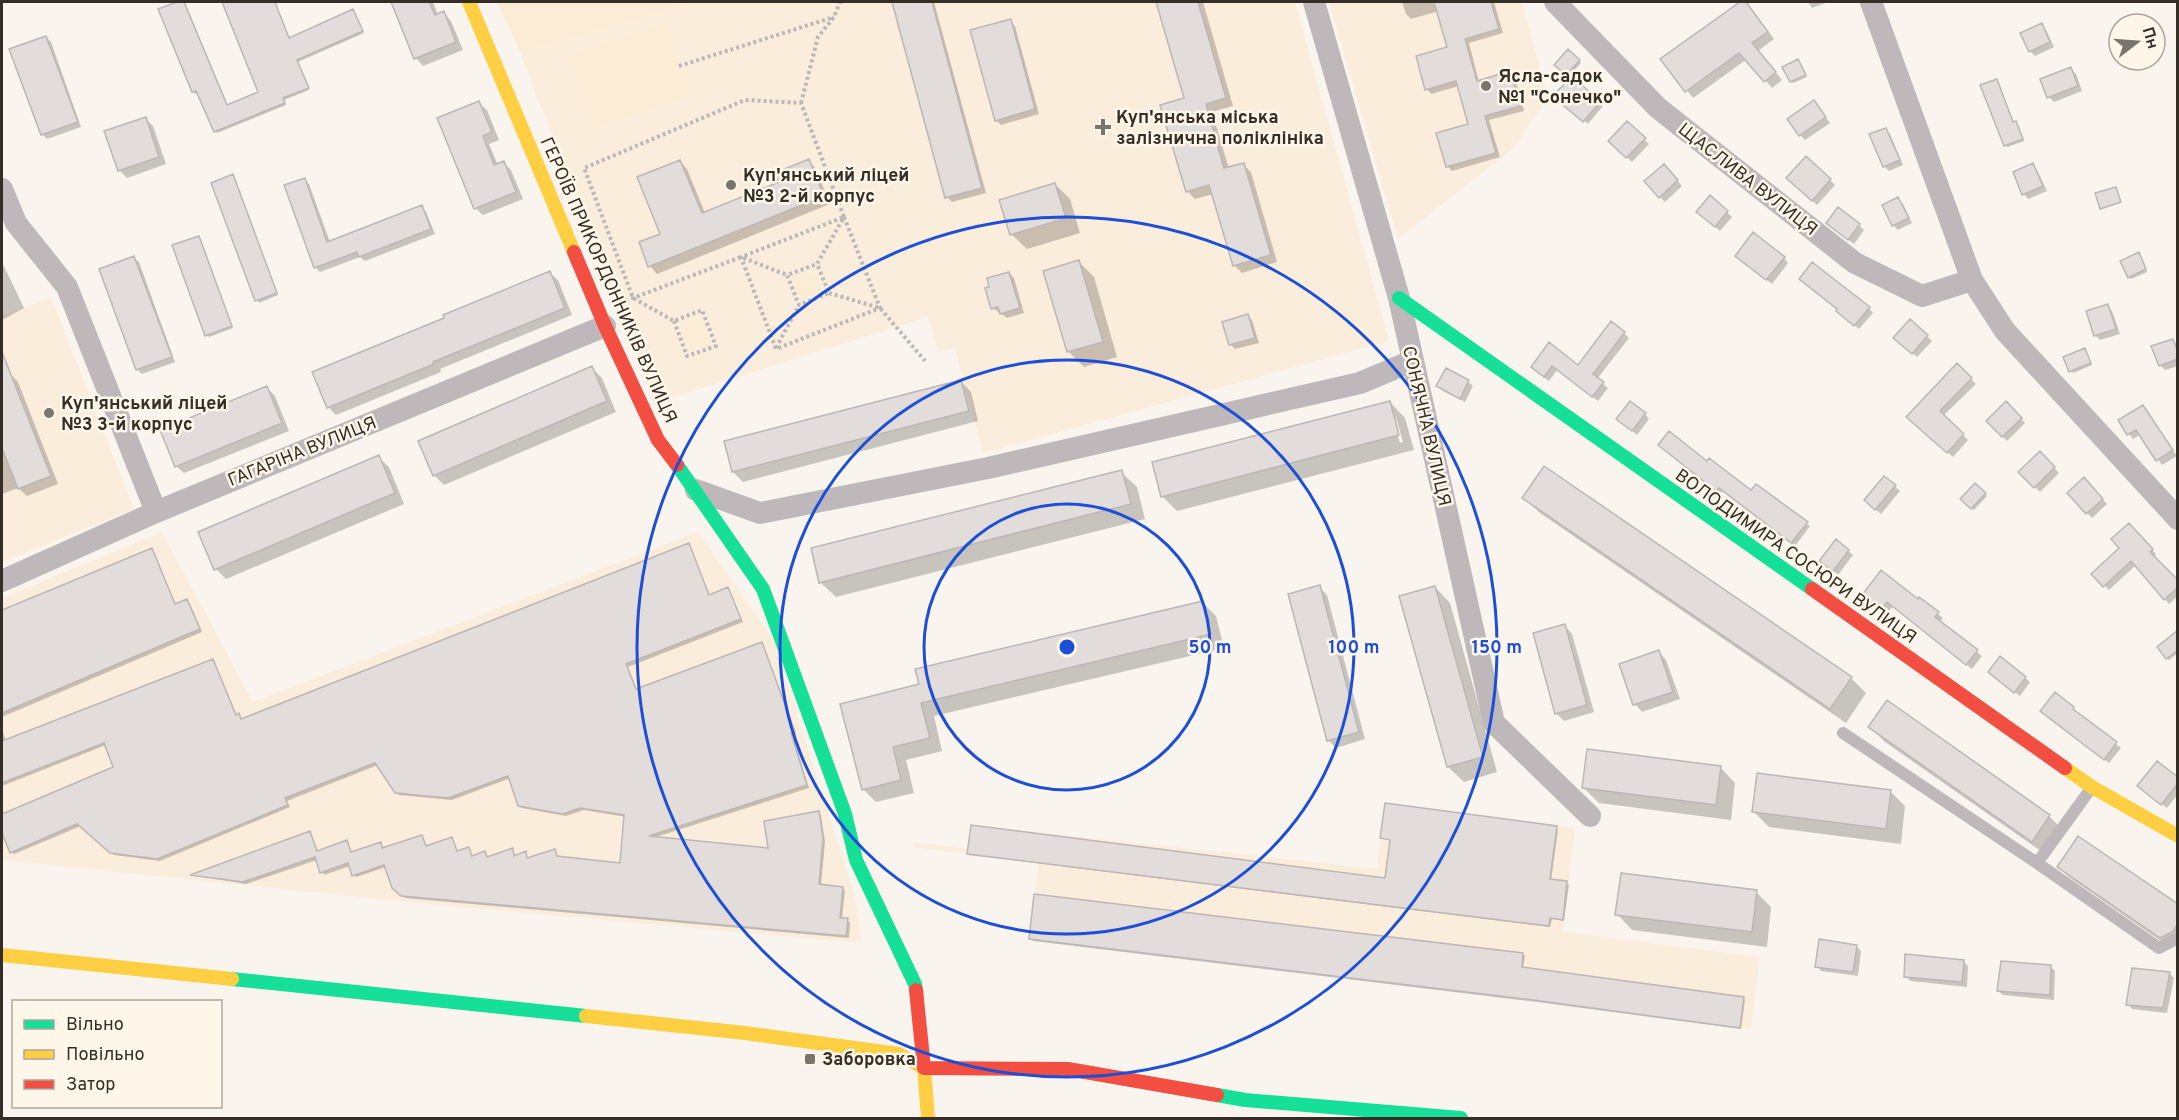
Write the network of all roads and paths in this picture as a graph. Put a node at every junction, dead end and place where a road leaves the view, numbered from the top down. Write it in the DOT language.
graph roads {
  1 [pos="470,2"];
  2 [pos="840,2"];
  3 [pos="1314,2"];
  4 [pos="1555,2"];
  5 [pos="1871,2"];
  6 [pos="834,17"];
  7 [pos="679,66"];
  8 [pos="801,103"];
  9 [pos="2,189"];
  10 [pos="844,217"];
  11 [pos="741,257"];
  12 [pos="817,264"];
  13 [pos="787,275"];
  14 [pos="1972,280"];
  15 [pos="829,293"];
  16 [pos="633,298"];
  17 [pos="1399,298"];
  18 [pos="799,305"];
  19 [pos="880,308"];
  20 [pos="602,318"];
  21 [pos="674,321"];
  22 [pos="776,349"];
  23 [pos="925,361"];
  24 [pos="1412,361"];
  25 [pos="696,490"];
  26 [pos="156,512"];
  27 [pos="2178,519"];
  28 [pos="2,581"];
  29 [pos="1843,733"];
  30 [pos="2092,787"];
  31 [pos="1590,816"];
  32 [pos="2178,836"];
  33 [pos="2037,863"];
  34 [pos="2178,939"];
  35 [pos="2,955"];
  36 [pos="924,1068"];
  37 [pos="928,1119"];
  38 [pos="1461,1119"];
  1 -- 20 [label="street, ГЕРОЇВ ПРИКОРДОННИКІВ ВУЛИЦЯ"];
  2 -- 6 [label="path"];
  3 -- 17 [label="street, СОНЯЧНА ВУЛИЦЯ"];
  4 -- 14 [label="street, ЩАСЛИВА ВУЛИЦЯ"];
  5 -- 14 [label="street"];
  6 -- 7 [label="path"];
  6 -- 8 [label="path"];
  8 -- 10 [label="path"];
  8 -- 16 [label="path"];
  9 -- 26 [label="street"];
  10 -- 11 [label="path"];
  10 -- 12 [label="path"];
  10 -- 19 [label="path"];
  11 -- 13 [label="path"];
  11 -- 16 [label="path"];
  11 -- 22 [label="path"];
  12 -- 13 [label="path"];
  12 -- 15 [label="path"];
  13 -- 18 [label="path"];
  14 -- 27 [label="street"];
  15 -- 18 [label="path"];
  15 -- 19 [label="path"];
  16 -- 20 [label="path"];
  16 -- 21 [label="path"];
  17 -- 24 [label="street, СОНЯЧНА ВУЛИЦЯ"];
  17 -- 30 [label="street, ВОЛОДИМИРА СОСЮРИ ВУЛИЦЯ"];
  18 -- 22 [label="path"];
  19 -- 22 [label="path"];
  19 -- 23 [label="path"];
  20 -- 25 [label="street, ГЕРОЇВ ПРИКОРДОННИКІВ ВУЛИЦЯ"];
  20 -- 26 [label="street, ГАГАРІНА ВУЛИЦЯ"];
  21 -- 21 [label="path"];
  24 -- 25 [label="street"];
  24 -- 31 [label="street, СОНЯЧНА ВУЛИЦЯ"];
  25 -- 36 [label="street, ГЕРОЇВ ПРИКОРДОННИКІВ ВУЛИЦЯ"];
  26 -- 28 [label="street, ГАГАРІНА ВУЛИЦЯ"];
  29 -- 33 [label="lane"];
  30 -- 32 [label="street, ВОЛОДИМИРА СОСЮРИ ВУЛИЦЯ"];
  30 -- 33 [label="lane"];
  33 -- 34 [label="lane"];
  35 -- 36 [label="street"];
  36 -- 37 [label="street, ГЕРОЇВ ПРИКОРДОННИКІВ ВУЛИЦЯ"];
  36 -- 38 [label="street"];
}
